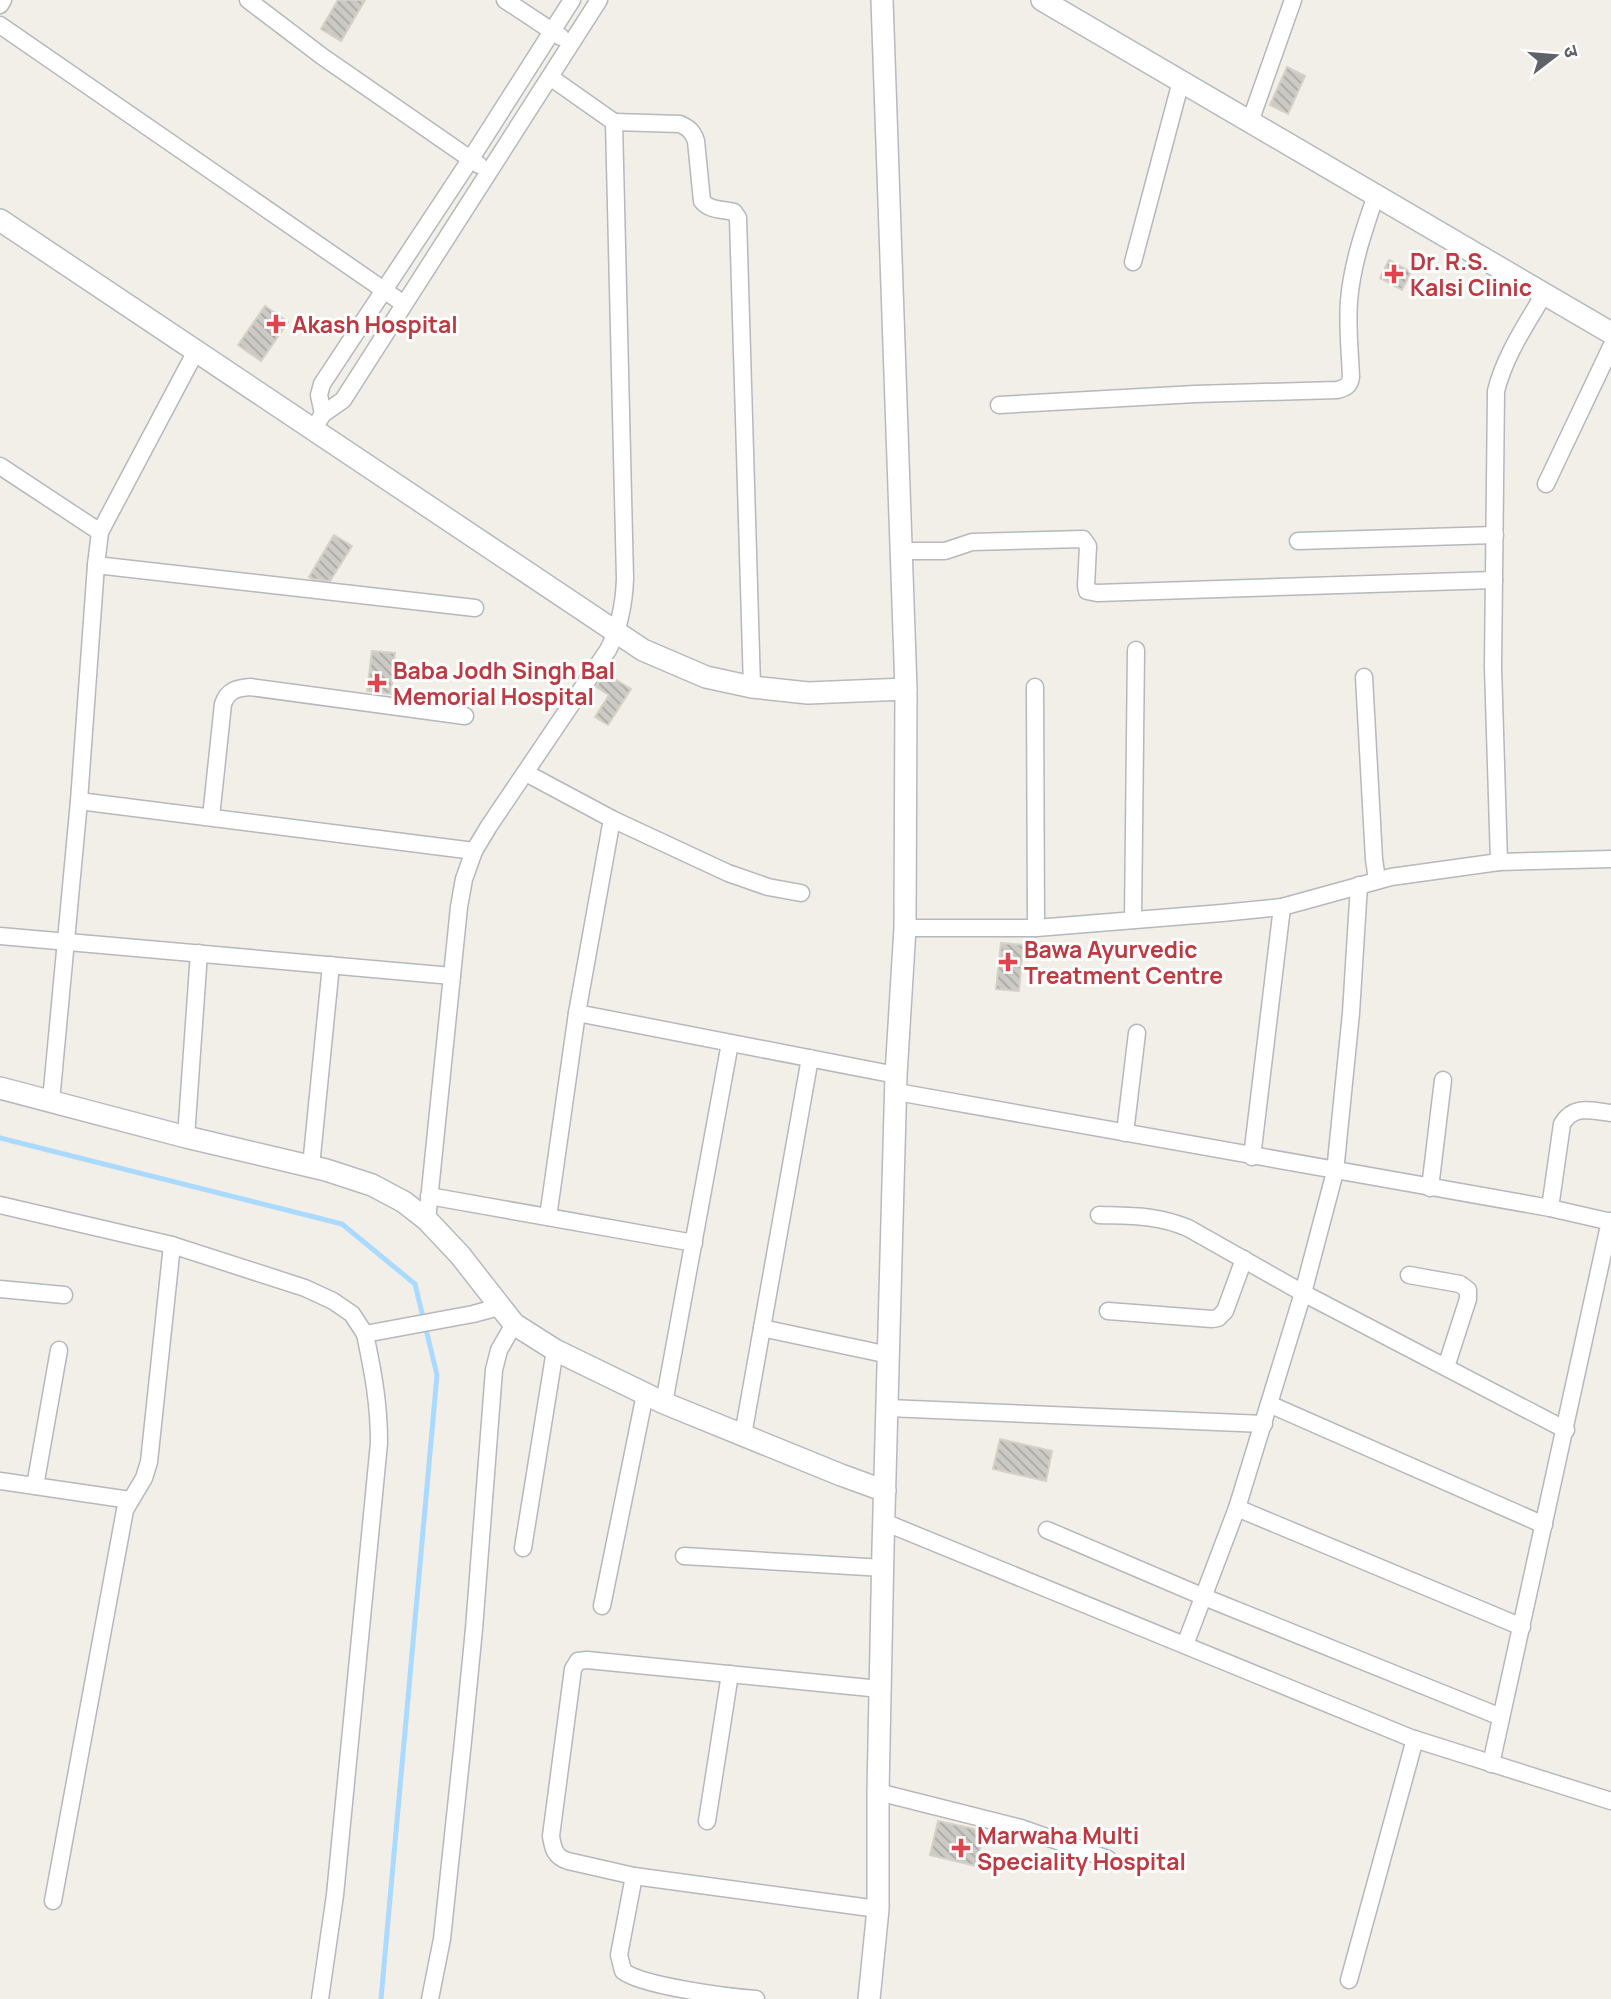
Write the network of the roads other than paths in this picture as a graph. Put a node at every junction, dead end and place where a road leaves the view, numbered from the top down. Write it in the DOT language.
graph roads {
  1 [pos="3,0"];
  2 [pos="248,0"];
  3 [pos="505,0"];
  4 [pos="572,0"];
  5 [pos="599,0"];
  6 [pos="882,0"];
  7 [pos="1042,0"];
  8 [pos="1293,0"];
  9 [pos="0,5"];
  10 [pos="0,25"];
  11 [pos="552,31"];
  12 [pos="571,44"];
  13 [pos="550,77"];
  14 [pos="1181,81"];
  15 [pos="614,121"];
  16 [pos="1250,122"];
  17 [pos="470,160"];
  18 [pos="489,171"];
  19 [pos="1376,195"];
  20 [pos="0,220"];
  21 [pos="1133,262"];
  22 [pos="385,291"];
  23 [pos="1544,294"];
  24 [pos="404,304"];
  25 [pos="1611,333"];
  26 [pos="1611,347"];
  27 [pos="196,351"];
  28 [pos="999,405"];
  29 [pos="318,422"];
  30 [pos="0,466"];
  31 [pos="1546,484"];
  32 [pos="100,532"];
  33 [pos="1495,534"];
  34 [pos="1298,541"];
  35 [pos="901,551"];
  36 [pos="96,565"];
  37 [pos="1494,580"];
  38 [pos="475,608"];
  39 [pos="617,632"];
  40 [pos="1136,650"];
  41 [pos="1364,677"];
  42 [pos="752,687"];
  43 [pos="1035,687"];
  44 [pos="906,690"];
  45 [pos="465,716"];
  46 [pos="526,773"];
  47 [pos="79,802"];
  48 [pos="211,817"];
  49 [pos="612,819"];
  50 [pos="474,852"];
  51 [pos="1611,859"];
  52 [pos="1499,862"];
  53 [pos="1377,880"];
  54 [pos="1359,885"];
  55 [pos="801,893"];
  56 [pos="1282,907"];
  57 [pos="1133,920"];
  58 [pos="905,928"];
  59 [pos="1036,928"];
  60 [pos="0,936"];
  61 [pos="67,942"];
  62 [pos="199,953"];
  63 [pos="331,965"];
  64 [pos="452,975"];
  65 [pos="577,1013"];
  66 [pos="1137,1033"];
  67 [pos="730,1043"];
  68 [pos="810,1058"];
  69 [pos="1443,1080"];
  70 [pos="897,1084"];
  71 [pos="0,1088"];
  72 [pos="51,1101"];
  73 [pos="1611,1113"];
  74 [pos="1125,1133"];
  75 [pos="186,1137"];
  76 [pos="1252,1157"];
  77 [pos="311,1166"];
  78 [pos="1335,1172"];
  79 [pos="1430,1188"];
  80 [pos="429,1196"];
  81 [pos="0,1205"];
  82 [pos="1550,1208"];
  83 [pos="1099,1215"];
  84 [pos="548,1217"];
  85 [pos="427,1220"];
  86 [pos="1611,1222"];
  87 [pos="694,1243"];
  88 [pos="172,1245"];
  89 [pos="1244,1259"];
  90 [pos="1409,1275"];
  91 [pos="0,1289"];
  92 [pos="1303,1293"];
  93 [pos="64,1295"];
  94 [pos="499,1307"];
  95 [pos="1108,1311"];
  96 [pos="514,1324"];
  97 [pos="762,1328"];
  98 [pos="365,1334"];
  99 [pos="60,1350"];
  100 [pos="555,1350"];
  101 [pos="889,1355"];
  102 [pos="1446,1367"];
  103 [pos="645,1394"];
  104 [pos="664,1403"];
  105 [pos="1269,1404"];
  106 [pos="888,1408"];
  107 [pos="1264,1424"];
  108 [pos="1566,1430"];
  109 [pos="743,1435"];
  110 [pos="0,1481"];
  111 [pos="35,1486"];
  112 [pos="886,1491"];
  113 [pos="130,1500"];
  114 [pos="1237,1508"];
  115 [pos="884,1522"];
  116 [pos="1545,1525"];
  117 [pos="1047,1530"];
  118 [pos="523,1548"];
  119 [pos="684,1556"];
  120 [pos="883,1568"];
  121 [pos="1204,1597"];
  122 [pos="602,1606"];
  123 [pos="1522,1627"];
  124 [pos="1185,1645"];
  125 [pos="730,1674"];
  126 [pos="880,1689"];
  127 [pos="1501,1717"];
  128 [pos="1415,1740"];
  129 [pos="1491,1764"];
  130 [pos="878,1792"];
  131 [pos="1611,1801"];
  132 [pos="707,1821"];
  133 [pos="1108,1859"];
  134 [pos="634,1876"];
  135 [pos="53,1901"];
  136 [pos="878,1909"];
  137 [pos="1349,1980"];
  138 [pos="320,1999"];
  139 [pos="430,1999"];
  140 [pos="756,1999"];
  141 [pos="869,1999"];
  1 -- 9 [label="street"];
  2 -- 17 [label="street"];
  3 -- 11 [label="street"];
  4 -- 11 [label="street"];
  5 -- 12 [label="street"];
  6 -- 35 [label="main road"];
  7 -- 14 [label="main road"];
  8 -- 16 [label="street"];
  10 -- 22 [label="street"];
  11 -- 12 [label="street"];
  11 -- 17 [label="street"];
  12 -- 13 [label="street"];
  13 -- 15 [label="street"];
  13 -- 18 [label="street"];
  14 -- 16 [label="main road"];
  14 -- 21 [label="street"];
  15 -- 39 [label="street"];
  15 -- 42 [label="street"];
  16 -- 19 [label="main road"];
  17 -- 18 [label="street"];
  17 -- 22 [label="street"];
  18 -- 24 [label="street"];
  19 -- 23 [label="main road"];
  19 -- 28 [label="street"];
  20 -- 27 [label="main road"];
  22 -- 24 [label="street"];
  22 -- 29 [label="street"];
  23 -- 25 [label="main road"];
  23 -- 33 [label="street"];
  24 -- 29 [label="street"];
  26 -- 31 [label="street"];
  27 -- 29 [label="main road"];
  27 -- 32 [label="street"];
  29 -- 39 [label="main road"];
  30 -- 32 [label="street"];
  32 -- 36 [label="street"];
  33 -- 34 [label="street"];
  33 -- 37 [label="street"];
  35 -- 37 [label="street"];
  35 -- 44 [label="main road"];
  36 -- 38 [label="street"];
  36 -- 47 [label="street"];
  37 -- 52 [label="street"];
  39 -- 42 [label="main road"];
  39 -- 46 [label="street"];
  40 -- 57 [label="street"];
  41 -- 53 [label="street"];
  42 -- 44 [label="main road"];
  43 -- 59 [label="street"];
  44 -- 58 [label="main road"];
  45 -- 48 [label="street"];
  46 -- 49 [label="street"];
  46 -- 50 [label="street"];
  47 -- 48 [label="street"];
  47 -- 61 [label="street"];
  48 -- 50 [label="street"];
  49 -- 55 [label="street"];
  49 -- 65 [label="street"];
  50 -- 64 [label="street"];
  51 -- 52 [label="street"];
  52 -- 53 [label="street"];
  53 -- 54 [label="street"];
  54 -- 56 [label="street"];
  54 -- 78 [label="street"];
  56 -- 57 [label="street"];
  56 -- 76 [label="street"];
  57 -- 59 [label="street"];
  58 -- 59 [label="street"];
  58 -- 70 [label="main road"];
  60 -- 61 [label="street"];
  61 -- 62 [label="street"];
  61 -- 72 [label="street"];
  62 -- 63 [label="street"];
  62 -- 75 [label="street"];
  63 -- 64 [label="street"];
  63 -- 77 [label="street"];
  64 -- 80 [label="street"];
  65 -- 67 [label="street"];
  65 -- 84 [label="street"];
  66 -- 74 [label="street"];
  67 -- 68 [label="street"];
  67 -- 87 [label="street"];
  68 -- 70 [label="street"];
  68 -- 97 [label="street"];
  69 -- 79 [label="street"];
  70 -- 74 [label="street"];
  70 -- 101 [label="main road"];
  71 -- 72 [label="main road"];
  72 -- 75 [label="main road"];
  73 -- 82 [label="street"];
  74 -- 76 [label="street"];
  75 -- 77 [label="main road"];
  76 -- 78 [label="street"];
  77 -- 85 [label="main road"];
  78 -- 79 [label="street"];
  78 -- 92 [label="street"];
  79 -- 82 [label="street"];
  80 -- 84 [label="street"];
  80 -- 85 [label="street"];
  81 -- 88 [label="street"];
  82 -- 86 [label="street"];
  83 -- 89 [label="street"];
  84 -- 87 [label="street"];
  85 -- 94 [label="main road"];
  86 -- 108 [label="street"];
  87 -- 104 [label="street"];
  88 -- 98 [label="street"];
  88 -- 113 [label="street"];
  89 -- 92 [label="street"];
  89 -- 95 [label="street"];
  90 -- 102 [label="street"];
  91 -- 93 [label="street"];
  92 -- 102 [label="street"];
  92 -- 105 [label="street"];
  94 -- 96 [label="main road"];
  94 -- 98 [label="street"];
  96 -- 100 [label="main road"];
  96 -- 139 [label="street"];
  97 -- 101 [label="street"];
  97 -- 109 [label="street"];
  98 -- 138 [label="street"];
  99 -- 111 [label="street"];
  100 -- 103 [label="main road"];
  100 -- 118 [label="street"];
  101 -- 106 [label="main road"];
  102 -- 108 [label="street"];
  103 -- 104 [label="main road"];
  103 -- 122 [label="street"];
  104 -- 109 [label="main road"];
  105 -- 107 [label="street"];
  105 -- 116 [label="street"];
  106 -- 107 [label="street"];
  106 -- 112 [label="main road"];
  107 -- 114 [label="street"];
  108 -- 116 [label="street"];
  109 -- 112 [label="main road"];
  110 -- 111 [label="street"];
  111 -- 113 [label="street"];
  112 -- 115 [label="main road"];
  113 -- 135 [label="street"];
  114 -- 121 [label="street"];
  114 -- 123 [label="street"];
  115 -- 120 [label="main road"];
  115 -- 124 [label="street"];
  116 -- 123 [label="street"];
  117 -- 121 [label="street"];
  119 -- 120 [label="street"];
  120 -- 126 [label="main road"];
  121 -- 124 [label="street"];
  121 -- 127 [label="street"];
  123 -- 127 [label="street"];
  124 -- 128 [label="street"];
  125 -- 126 [label="street"];
  125 -- 132 [label="street"];
  125 -- 134 [label="street"];
  126 -- 130 [label="main road"];
  127 -- 129 [label="street"];
  128 -- 129 [label="street"];
  128 -- 137 [label="street"];
  129 -- 131 [label="street"];
  130 -- 133 [label="street"];
  130 -- 136 [label="main road"];
  134 -- 136 [label="street"];
  134 -- 140 [label="street"];
  136 -- 141 [label="main road"];
}
